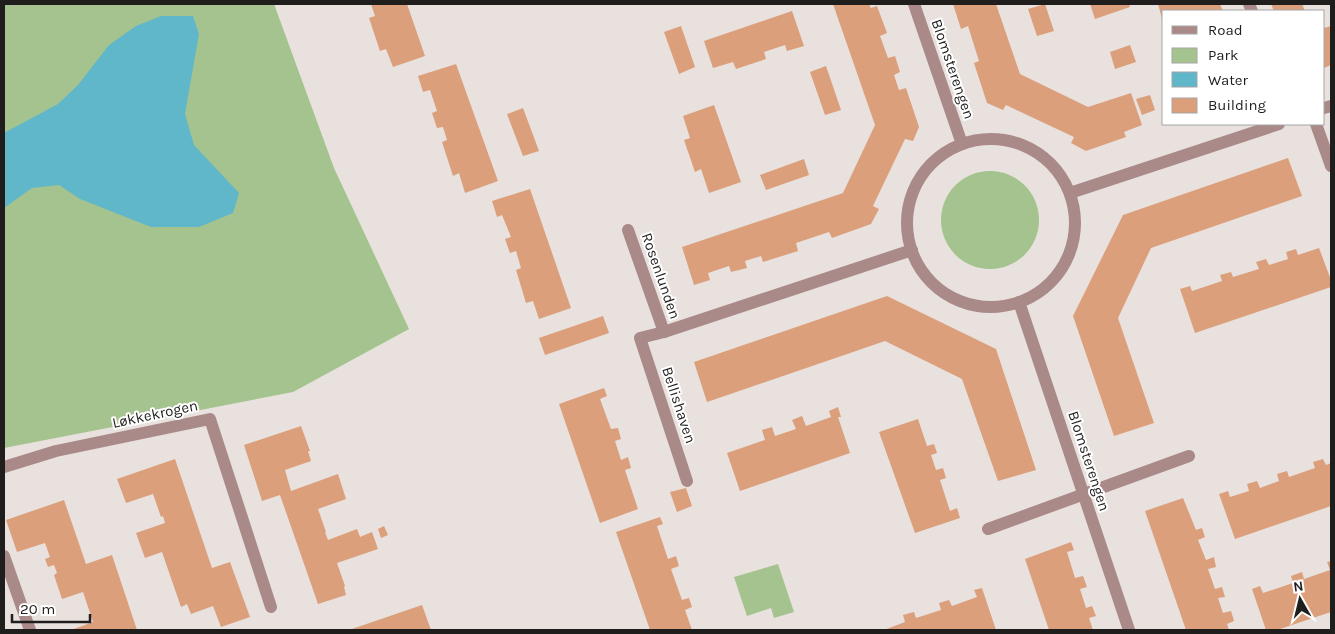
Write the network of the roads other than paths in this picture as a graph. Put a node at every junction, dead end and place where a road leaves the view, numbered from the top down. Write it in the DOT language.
graph roads {
  1 [pos="914,4"];
  2 [pos="1276,125"];
  3 [pos="1316,125"];
  4 [pos="962,144"];
  5 [pos="1331,166"];
  6 [pos="1070,193"];
  7 [pos="628,230"];
  8 [pos="912,250"];
  9 [pos="1019,302"];
  10 [pos="664,332"];
  11 [pos="1189,456"];
  12 [pos="4,467"];
  13 [pos="686,481"];
  14 [pos="1082,494"];
  15 [pos="988,529"];
  16 [pos="4,556"];
  17 [pos="271,607"];
  18 [pos="30,630"];
  19 [pos="1129,630"];
  1 -- 4 [label="street, Blomsterengen"];
  2 -- 6 [label="street"];
  3 -- 5 [label="street"];
  4 -- 6 [label="street"];
  4 -- 8 [label="street"];
  6 -- 9 [label="street"];
  7 -- 10 [label="street, Rosenlunden"];
  8 -- 9 [label="street"];
  8 -- 10 [label="street"];
  9 -- 14 [label="street, Blomsterengen"];
  10 -- 13 [label="street, Bellishaven"];
  11 -- 14 [label="street"];
  12 -- 17 [label="street, Løkkekrogen"];
  14 -- 15 [label="street"];
  14 -- 19 [label="street, Blomsterengen"];
  16 -- 18 [label="street"];
}
